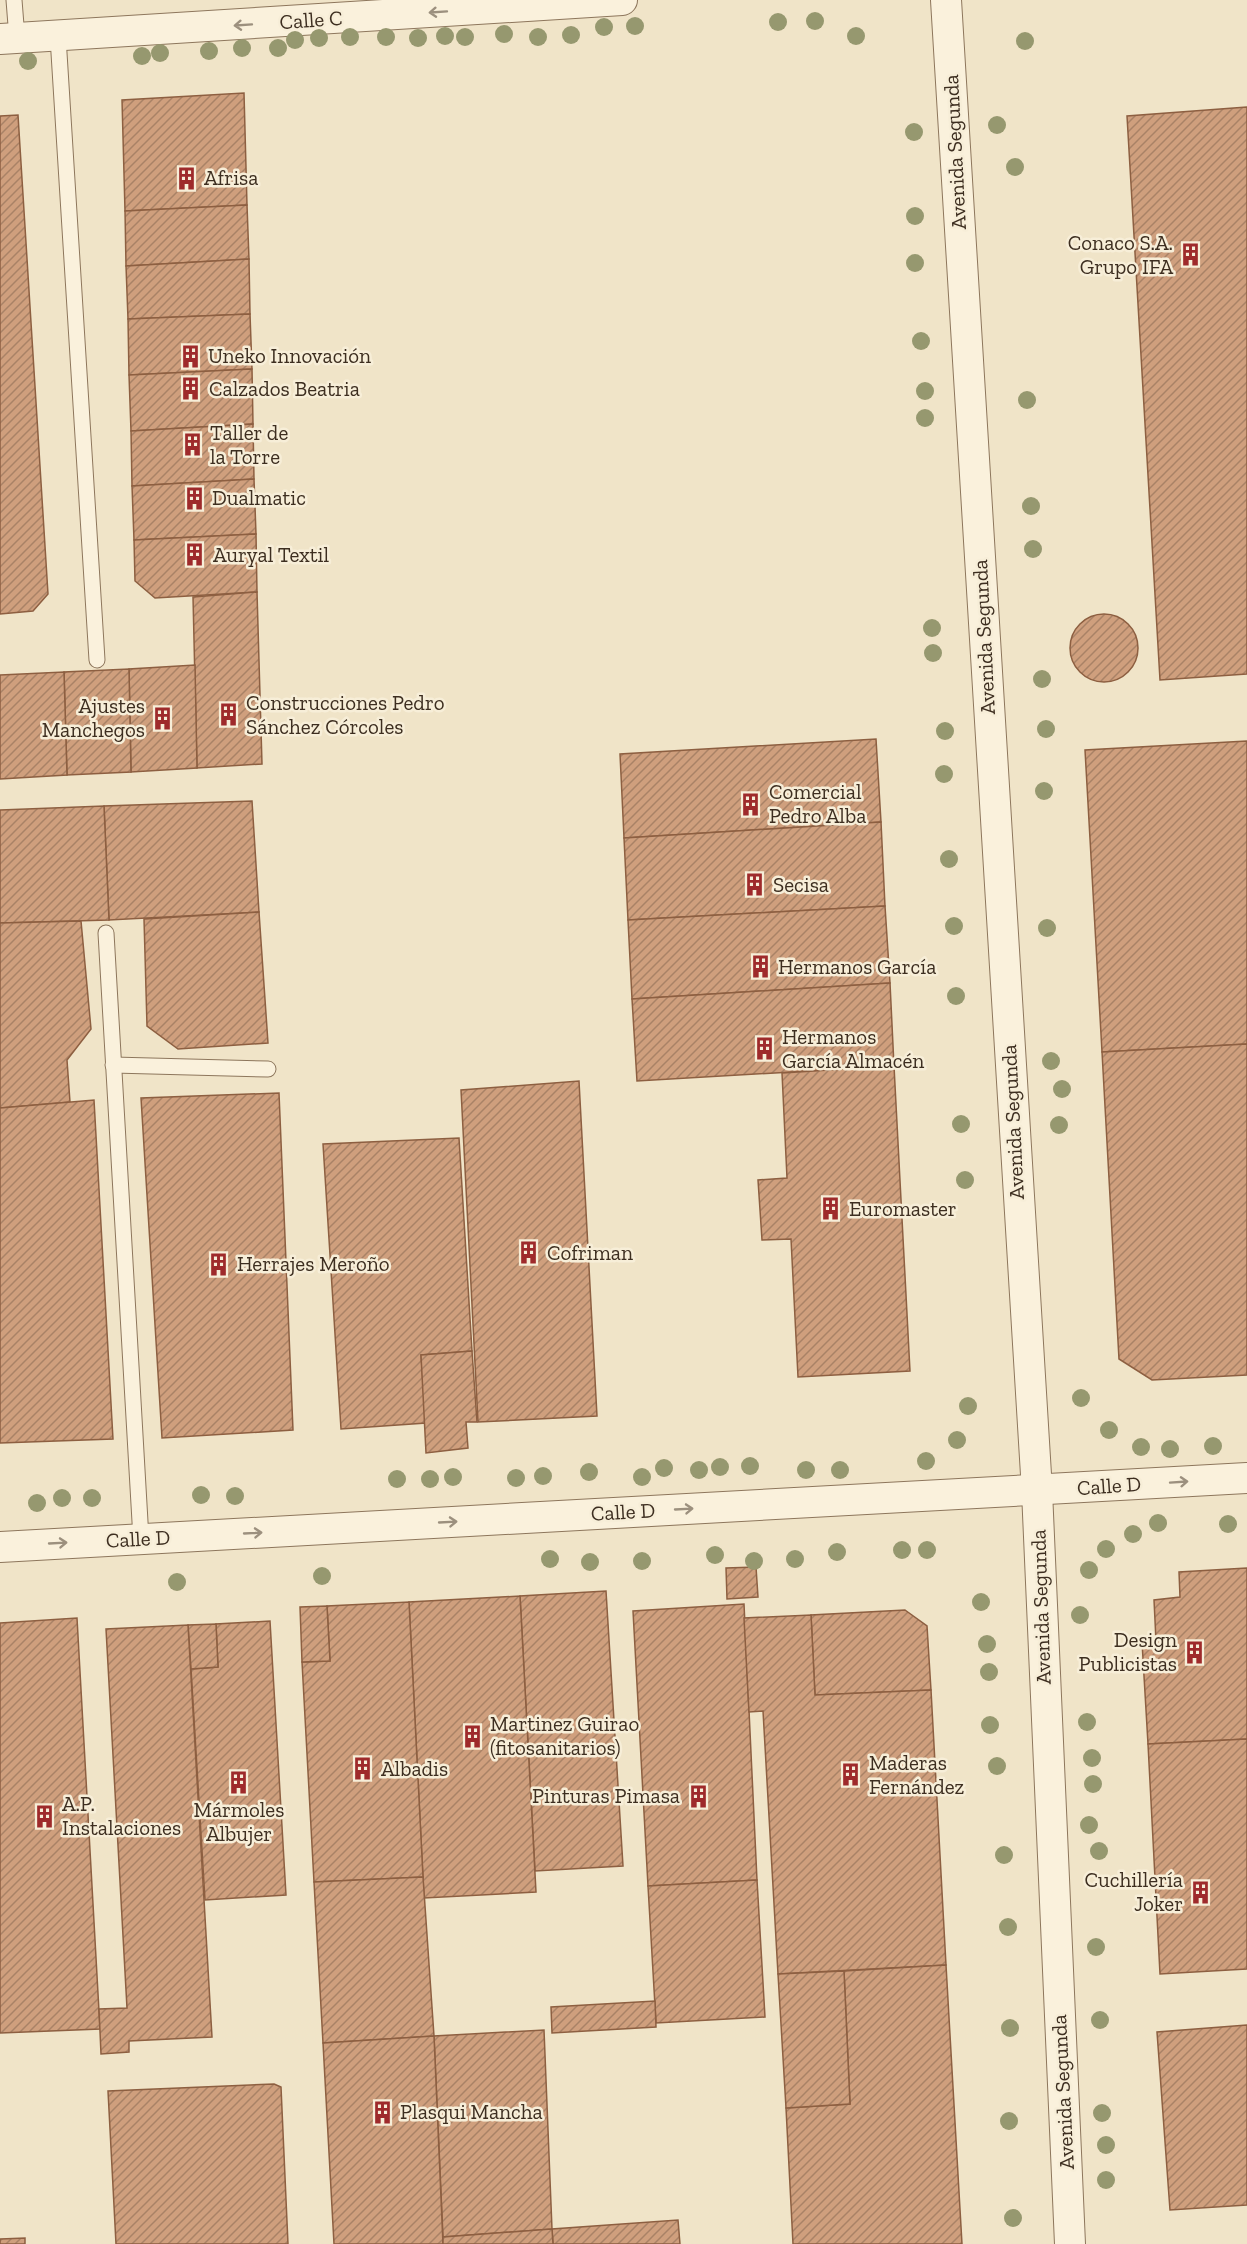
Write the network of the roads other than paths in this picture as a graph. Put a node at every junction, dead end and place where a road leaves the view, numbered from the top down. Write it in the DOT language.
graph roads {
  1 [pos="14,0"];
  2 [pos="622,0"];
  3 [pos="946,0"];
  4 [pos="58,37"];
  5 [pos="8,39"];
  6 [pos="97,660"];
  7 [pos="106,933"];
  8 [pos="113,1065"];
  9 [pos="268,1069"];
  10 [pos="1247,1478"];
  11 [pos="1037,1491"];
  12 [pos="141,1539"];
  13 [pos="0,1547"];
  14 [pos="1070,2244"];
  1 -- 5 [label="lane"];
  2 -- 4 [label="street, Calle C, one-way"];
  3 -- 11 [label="street, Avenida Segunda"];
  4 -- 5 [label="street, Calle C"];
  4 -- 6 [label="lane"];
  7 -- 8 [label="lane"];
  8 -- 9 [label="lane"];
  8 -- 12 [label="lane"];
  11 -- 10 [label="street, Calle D, one-way"];
  12 -- 11 [label="street, Calle D, one-way"];
  11 -- 14 [label="street, Avenida Segunda"];
  13 -- 12 [label="street, Calle D, one-way"];
}
